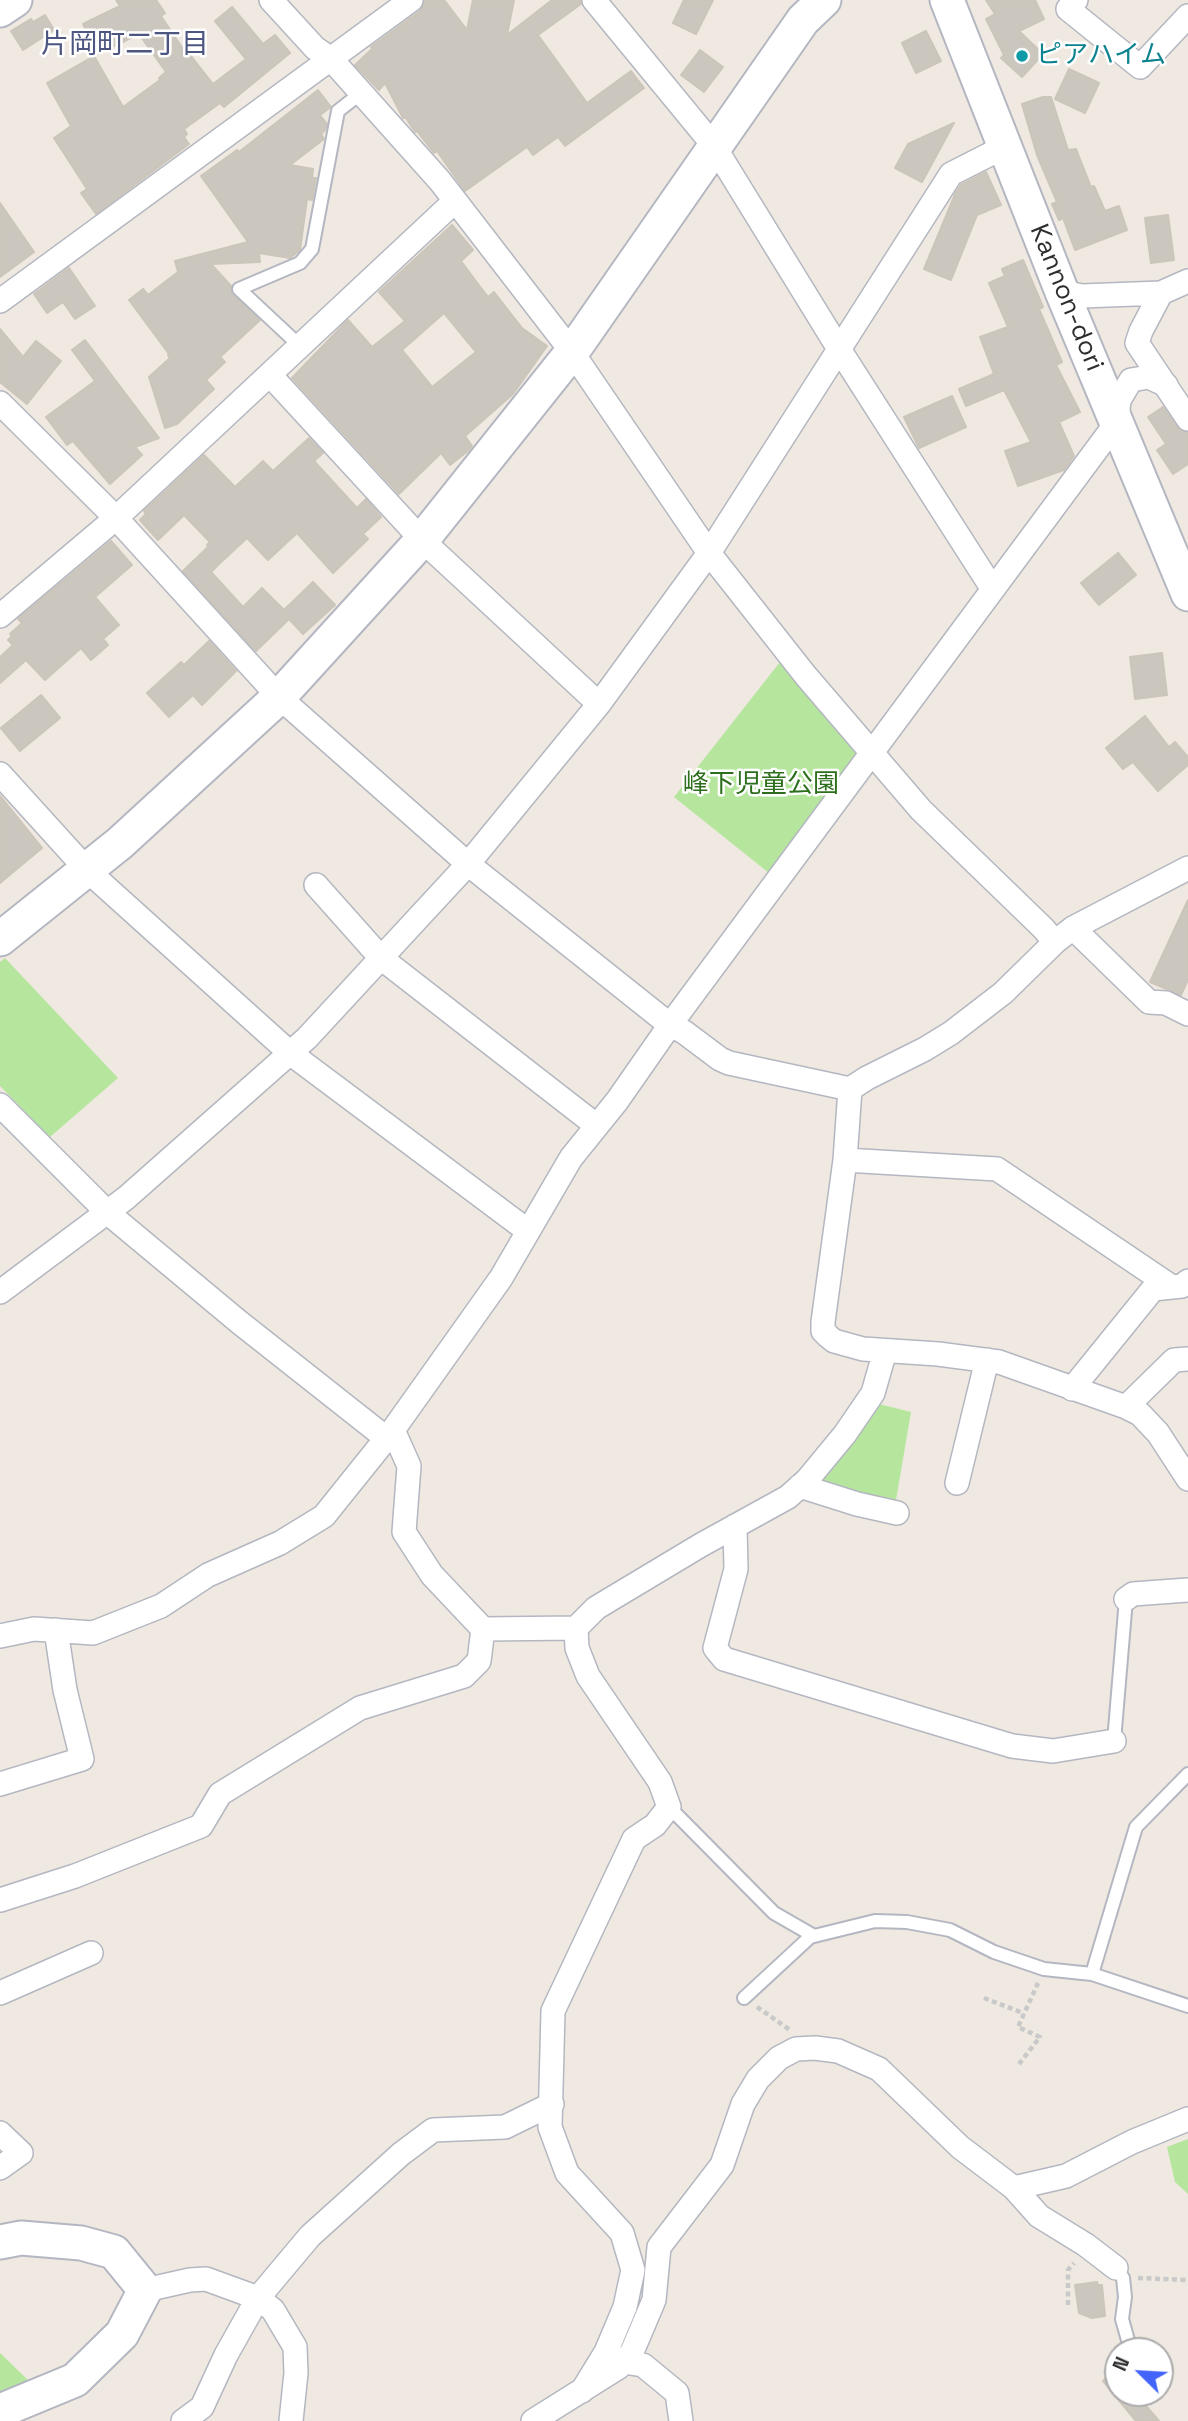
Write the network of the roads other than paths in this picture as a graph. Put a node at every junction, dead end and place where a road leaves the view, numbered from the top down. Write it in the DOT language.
graph roads {
  1 [pos="15,0"];
  2 [pos="271,0"];
  3 [pos="411,0"];
  4 [pos="594,0"];
  5 [pos="824,0"];
  6 [pos="947,0"];
  7 [pos="1076,0"];
  8 [pos="0,10"];
  9 [pos="1188,16"];
  10 [pos="331,59"];
  11 [pos="360,93"];
  12 [pos="714,146"];
  13 [pos="1006,146"];
  14 [pos="455,201"];
  15 [pos="1188,281"];
  16 [pos="1062,292"];
  17 [pos="1161,293"];
  18 [pos="0,301"];
  19 [pos="300,346"];
  20 [pos="839,349"];
  21 [pos="572,352"];
  22 [pos="270,375"];
  23 [pos="1166,385"];
  24 [pos="0,402"];
  25 [pos="1188,419"];
  26 [pos="1117,422"];
  27 [pos="116,518"];
  28 [pos="422,540"];
  29 [pos="709,553"];
  30 [pos="992,589"];
  31 [pos="1188,594"];
  32 [pos="0,616"];
  33 [pos="279,697"];
  34 [pos="599,705"];
  35 [pos="871,753"];
  36 [pos="0,774"];
  37 [pos="468,864"];
  38 [pos="1188,868"];
  39 [pos="88,871"];
  40 [pos="316,885"];
  41 [pos="1073,928"];
  42 [pos="0,939"];
  43 [pos="1055,942"];
  44 [pos="381,958"];
  45 [pos="1188,1014"];
  46 [pos="670,1025"];
  47 [pos="290,1053"];
  48 [pos="850,1090"];
  49 [pos="0,1105"];
  50 [pos="597,1126"];
  51 [pos="845,1160"];
  52 [pos="108,1213"];
  53 [pos="528,1231"];
  54 [pos="1180,1284"];
  55 [pos="0,1292"];
  56 [pos="885,1351"];
  57 [pos="1188,1359"];
  58 [pos="987,1360"];
  59 [pos="1072,1389"];
  60 [pos="1126,1407"];
  61 [pos="390,1434"];
  62 [pos="1188,1479"];
  63 [pos="957,1483"];
  64 [pos="800,1486"];
  65 [pos="897,1513"];
  66 [pos="735,1526"];
  67 [pos="1188,1590"];
  68 [pos="1125,1599"];
  69 [pos="576,1628"];
  70 [pos="483,1629"];
  71 [pos="56,1630"];
  72 [pos="0,1636"];
  73 [pos="1114,1741"];
  74 [pos="1188,1774"];
  75 [pos="0,1784"];
  76 [pos="669,1807"];
  77 [pos="0,1900"];
  78 [pos="814,1936"];
  79 [pos="91,1953"];
  80 [pos="1092,1974"];
  81 [pos="0,1993"];
  82 [pos="744,1998"];
  83 [pos="1188,2006"];
  84 [pos="552,2104"];
  85 [pos="1188,2119"];
  86 [pos="0,2133"];
  87 [pos="0,2168"];
  88 [pos="1014,2188"];
  89 [pos="0,2242"];
  90 [pos="1120,2273"];
  91 [pos="145,2290"];
  92 [pos="258,2298"];
  93 [pos="1126,2337"];
  94 [pos="623,2362"];
  95 [pos="582,2391"];
  96 [pos="0,2411"];
  97 [pos="183,2421"];
  98 [pos="291,2421"];
  99 [pos="533,2421"];
  100 [pos="681,2421"];
  1 -- 8 [label="street"];
  2 -- 10 [label="street"];
  3 -- 10 [label="street"];
  4 -- 12 [label="street"];
  5 -- 12 [label="street"];
  6 -- 13 [label="street, Kannon-dori"];
  7 -- 9 [label="street"];
  10 -- 11 [label="street"];
  10 -- 18 [label="street"];
  11 -- 14 [label="street"];
  11 -- 19 [label="lane"];
  12 -- 20 [label="street"];
  12 -- 21 [label="street"];
  13 -- 16 [label="street, Kannon-dori"];
  13 -- 20 [label="street"];
  14 -- 19 [label="street"];
  14 -- 21 [label="street"];
  15 -- 17 [label="street"];
  16 -- 17 [label="street"];
  16 -- 26 [label="street, Kannon-dori"];
  17 -- 23 [label="street"];
  19 -- 22 [label="street"];
  20 -- 29 [label="street"];
  20 -- 30 [label="street"];
  21 -- 28 [label="street"];
  21 -- 29 [label="street"];
  22 -- 27 [label="street"];
  22 -- 28 [label="street"];
  23 -- 25 [label="street"];
  23 -- 26 [label="street"];
  24 -- 27 [label="street"];
  26 -- 30 [label="street"];
  26 -- 31 [label="street, Kannon-dori"];
  27 -- 32 [label="street"];
  27 -- 33 [label="street"];
  28 -- 33 [label="street"];
  28 -- 34 [label="street"];
  29 -- 34 [label="street"];
  29 -- 35 [label="street"];
  30 -- 35 [label="street"];
  33 -- 37 [label="street"];
  33 -- 39 [label="street"];
  34 -- 37 [label="street"];
  35 -- 43 [label="street"];
  35 -- 46 [label="street"];
  36 -- 39 [label="street"];
  37 -- 44 [label="street"];
  37 -- 46 [label="street"];
  38 -- 41 [label="street"];
  39 -- 42 [label="street"];
  39 -- 47 [label="street"];
  40 -- 44 [label="street"];
  41 -- 43 [label="street"];
  41 -- 45 [label="street"];
  43 -- 48 [label="street"];
  44 -- 47 [label="street"];
  44 -- 50 [label="street"];
  46 -- 48 [label="street"];
  46 -- 50 [label="street"];
  47 -- 52 [label="street"];
  47 -- 53 [label="street"];
  48 -- 51 [label="street"];
  49 -- 52 [label="street"];
  50 -- 53 [label="street"];
  51 -- 54 [label="street"];
  51 -- 56 [label="street"];
  52 -- 55 [label="street"];
  52 -- 61 [label="street"];
  53 -- 61 [label="street"];
  54 -- 59 [label="street"];
  56 -- 58 [label="street"];
  56 -- 64 [label="street"];
  57 -- 60 [label="street"];
  58 -- 59 [label="street"];
  58 -- 63 [label="street"];
  59 -- 60 [label="street"];
  60 -- 62 [label="street"];
  61 -- 70 [label="street"];
  61 -- 71 [label="street"];
  64 -- 65 [label="street"];
  64 -- 66 [label="street"];
  66 -- 69 [label="street"];
  66 -- 73 [label="street"];
  67 -- 68 [label="street"];
  68 -- 73 [label="lane"];
  69 -- 70 [label="street"];
  69 -- 76 [label="street"];
  70 -- 77 [label="street"];
  71 -- 72 [label="street"];
  71 -- 75 [label="street"];
  74 -- 80 [label="lane"];
  76 -- 78 [label="lane"];
  76 -- 84 [label="street"];
  78 -- 80 [label="lane"];
  78 -- 82 [label="lane"];
  79 -- 81 [label="street"];
  80 -- 83 [label="lane"];
  84 -- 92 [label="street"];
  84 -- 95 [label="street"];
  85 -- 88 [label="street"];
  86 -- 87 [label="street"];
  88 -- 90 [label="street"];
  88 -- 94 [label="street"];
  89 -- 91 [label="street"];
  90 -- 93 [label="lane"];
  91 -- 92 [label="street"];
  91 -- 96 [label="street"];
  92 -- 97 [label="street"];
  92 -- 98 [label="street"];
  94 -- 95 [label="street"];
  94 -- 100 [label="street"];
  95 -- 99 [label="street"];
}
